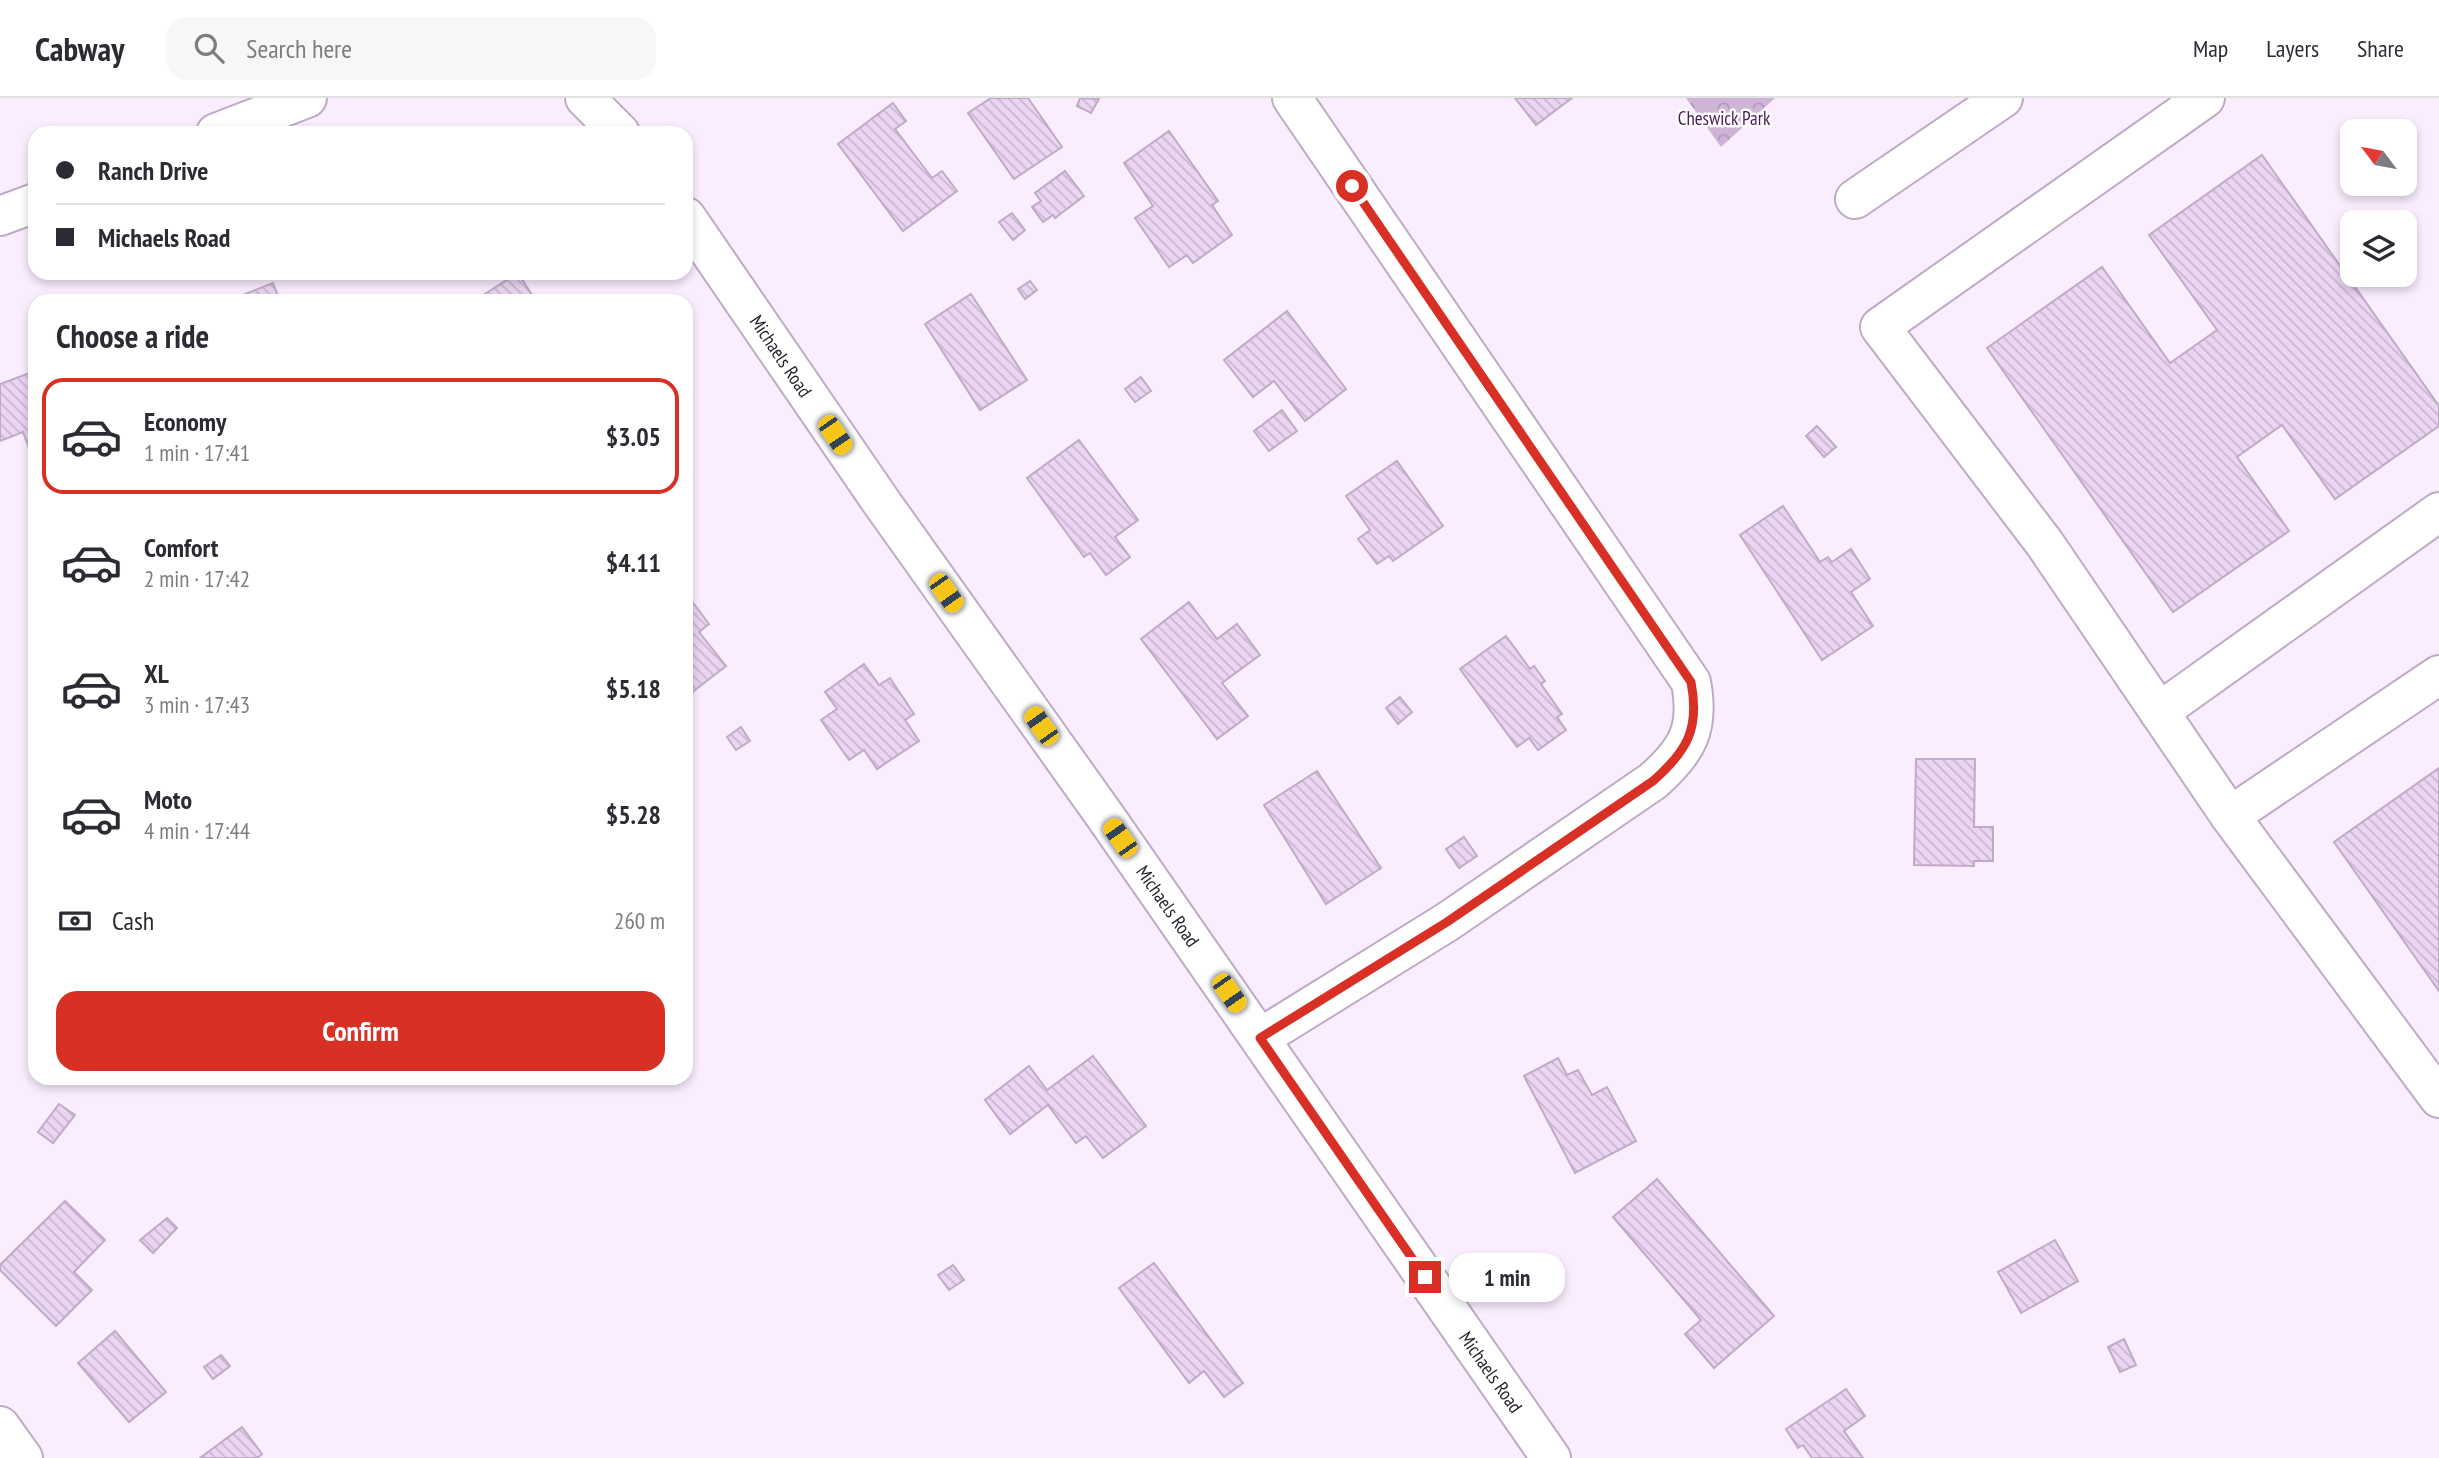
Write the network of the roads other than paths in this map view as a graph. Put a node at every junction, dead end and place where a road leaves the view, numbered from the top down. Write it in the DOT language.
graph roads {
  1 [pos="307,98"];
  2 [pos="585,98"];
  3 [pos="1292,98"];
  4 [pos="2003,98"];
  5 [pos="2206,98"];
  6 [pos="234,126"];
  7 [pos="613,126"];
  8 [pos="1855,199"];
  9 [pos="28,205"];
  10 [pos="0,216"];
  11 [pos="693,227"];
  12 [pos="2439,512"];
  13 [pos="2439,675"];
  14 [pos="2159,712"];
  15 [pos="2230,816"];
  16 [pos="1260,1038"];
  17 [pos="2439,1098"];
  18 [pos="0,1426"];
  19 [pos="23,1458"];
  20 [pos="1552,1458"];
  1 -- 6 [label="street"];
  2 -- 7 [label="street"];
  3 -- 16 [label="street"];
  4 -- 8 [label="street"];
  5 -- 14 [label="street"];
  9 -- 10 [label="street"];
  11 -- 16 [label="street, Michaels Road"];
  12 -- 14 [label="street"];
  13 -- 15 [label="street"];
  14 -- 15 [label="street"];
  15 -- 17 [label="street"];
  16 -- 20 [label="street, Michaels Road"];
  18 -- 19 [label="street"];
}
